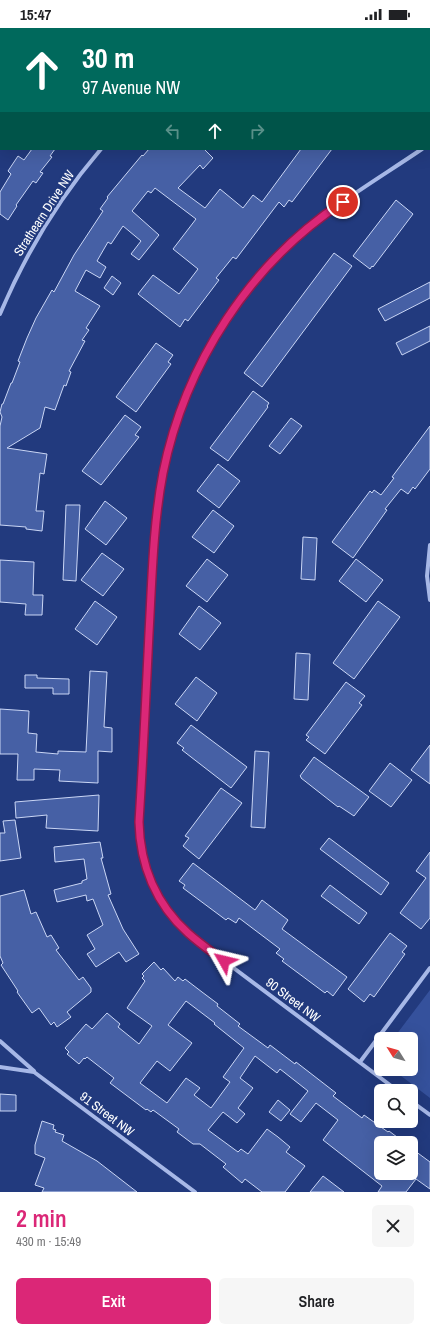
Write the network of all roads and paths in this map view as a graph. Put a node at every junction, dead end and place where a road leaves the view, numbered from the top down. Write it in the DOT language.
graph roads {
  1 [pos="100,150"];
  2 [pos="420,150"];
  3 [pos="0,314"];
  4 [pos="430,545"];
  5 [pos="430,600"];
  6 [pos="430,968"];
  7 [pos="0,1040"];
  8 [pos="360,1062"];
  9 [pos="0,1067"];
  10 [pos="34,1072"];
  11 [pos="389,1084"];
  12 [pos="418,1106"];
  13 [pos="430,1115"];
  14 [pos="195,1192"];
  1 -- 3 [label="street, Strathearn Drive NW"];
  2 -- 8 [label="street, 90 Street NW"];
  4 -- 5 [label="street"];
  6 -- 8 [label="street"];
  7 -- 10 [label="street"];
  8 -- 11 [label="street, 90 Street NW"];
  9 -- 10 [label="street, 91 Street NW"];
  10 -- 14 [label="street, 91 Street NW"];
  12 -- 13 [label="street"];
}
